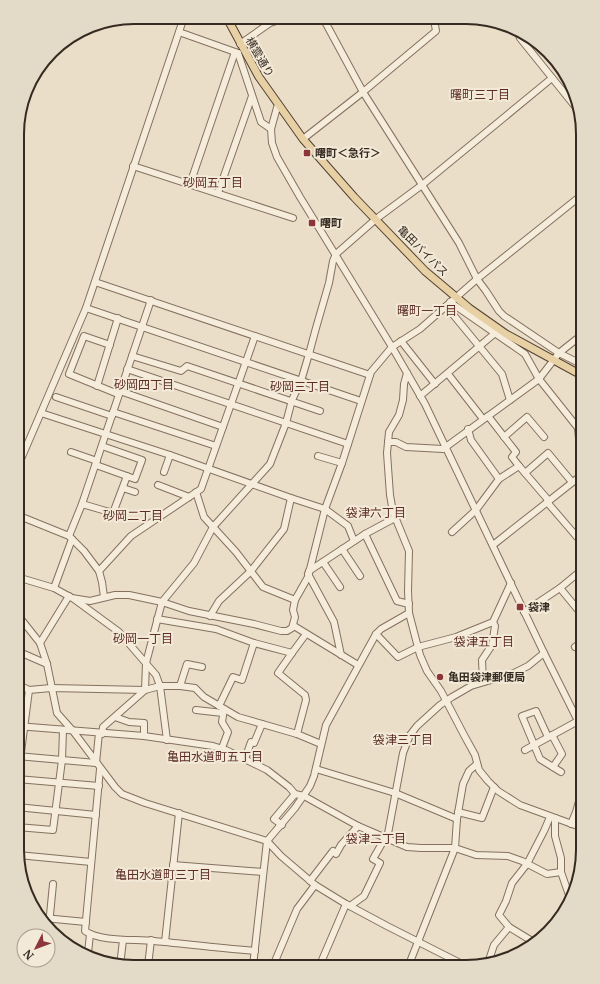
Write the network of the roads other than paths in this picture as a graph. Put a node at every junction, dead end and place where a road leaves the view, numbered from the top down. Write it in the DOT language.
graph roads {
  1 [pos="182,24"];
  2 [pos="230,24"];
  3 [pos="269,24"];
  4 [pos="327,24"];
  5 [pos="435,24"];
  6 [pos="179,32"];
  7 [pos="521,39"];
  8 [pos="240,44"];
  9 [pos="236,52"];
  10 [pos="246,56"];
  11 [pos="552,78"];
  12 [pos="363,92"];
  13 [pos="252,96"];
  14 [pos="571,101"];
  15 [pos="278,104"];
  16 [pos="271,130"];
  17 [pos="304,139"];
  18 [pos="133,166"];
  19 [pos="190,184"];
  20 [pos="422,184"];
  21 [pos="218,193"];
  22 [pos="576,200"];
  23 [pos="293,218"];
  24 [pos="376,219"];
  25 [pos="336,254"];
  26 [pos="477,280"];
  27 [pos="95,282"];
  28 [pos="151,300"];
  29 [pos="451,302"];
  30 [pos="86,308"];
  31 [pos="118,318"];
  32 [pos="142,326"];
  33 [pos="494,334"];
  34 [pos="255,336"];
  35 [pos="576,340"];
  36 [pos="401,341"];
  37 [pos="110,345"];
  38 [pos="392,347"];
  39 [pos="479,347"];
  40 [pos="559,353"];
  41 [pos="309,354"];
  42 [pos="132,356"];
  43 [pos="553,360"];
  44 [pos="246,362"];
  45 [pos="576,362"];
  46 [pos="127,369"];
  47 [pos="576,372"];
  48 [pos="407,373"];
  49 [pos="370,374"];
  50 [pos="448,374"];
  51 [pos="539,379"];
  52 [pos="301,380"];
  53 [pos="238,382"];
  54 [pos="435,384"];
  55 [pos="96,386"];
  56 [pos="119,392"];
  57 [pos="420,396"];
  58 [pos="56,397"];
  59 [pos="292,400"];
  60 [pos="510,400"];
  61 [pos="361,401"];
  62 [pos="231,404"];
  63 [pos="320,411"];
  64 [pos="41,413"];
  65 [pos="113,414"];
  66 [pos="486,417"];
  67 [pos="286,423"];
  68 [pos="576,425"];
  69 [pos="223,427"];
  70 [pos="468,430"];
  71 [pos="106,434"];
  72 [pos="504,437"];
  73 [pos="544,437"];
  74 [pos="388,442"];
  75 [pos="348,444"];
  76 [pos="102,446"];
  77 [pos="216,446"];
  78 [pos="445,446"];
  79 [pos="24,452"];
  80 [pos="71,452"];
  81 [pos="170,455"];
  82 [pos="318,456"];
  83 [pos="96,463"];
  84 [pos="342,463"];
  85 [pos="519,466"];
  86 [pos="208,469"];
  87 [pos="164,472"];
  88 [pos="525,473"];
  89 [pos="127,476"];
  90 [pos="499,479"];
  91 [pos="576,480"];
  92 [pos="572,482"];
  93 [pos="252,484"];
  94 [pos="158,485"];
  95 [pos="123,488"];
  96 [pos="135,492"];
  97 [pos="196,492"];
  98 [pos="189,497"];
  99 [pos="291,498"];
  100 [pos="548,502"];
  101 [pos="82,504"];
  102 [pos="325,509"];
  103 [pos="476,510"];
  104 [pos="24,518"];
  105 [pos="395,518"];
  106 [pos="213,527"];
  107 [pos="452,532"];
  108 [pos="365,534"];
  109 [pos="576,536"];
  110 [pos="71,538"];
  111 [pos="354,541"];
  112 [pos="493,545"];
  113 [pos="342,549"];
  114 [pos="323,562"];
  115 [pos="99,571"];
  116 [pos="251,571"];
  117 [pos="309,572"];
  118 [pos="576,575"];
  119 [pos="360,576"];
  120 [pos="24,580"];
  121 [pos="511,583"];
  122 [pos="340,587"];
  123 [pos="54,588"];
  124 [pos="560,588"];
  125 [pos="71,597"];
  126 [pos="104,597"];
  127 [pos="296,600"];
  128 [pos="162,602"];
  129 [pos="409,604"];
  130 [pos="576,607"];
  131 [pos="189,611"];
  132 [pos="524,612"];
  133 [pos="409,613"];
  134 [pos="210,616"];
  135 [pos="157,619"];
  136 [pos="493,622"];
  137 [pos="184,624"];
  138 [pos="25,625"];
  139 [pos="294,626"];
  140 [pos="306,634"];
  141 [pos="376,634"];
  142 [pos="40,643"];
  143 [pos="254,643"];
  144 [pos="418,647"];
  145 [pos="292,652"];
  146 [pos="544,653"];
  147 [pos="24,654"];
  148 [pos="341,655"];
  149 [pos="146,663"];
  150 [pos="47,664"];
  151 [pos="358,665"];
  152 [pos="202,667"];
  153 [pos="483,682"];
  154 [pos="160,686"];
  155 [pos="180,686"];
  156 [pos="24,688"];
  157 [pos="51,688"];
  158 [pos="29,690"];
  159 [pos="145,690"];
  160 [pos="446,701"];
  161 [pos="222,709"];
  162 [pos="196,710"];
  163 [pos="24,711"];
  164 [pos="116,716"];
  165 [pos="576,716"];
  166 [pos="576,721"];
  167 [pos="262,724"];
  168 [pos="24,727"];
  169 [pos="63,730"];
  170 [pos="74,731"];
  171 [pos="100,733"];
  172 [pos="297,734"];
  173 [pos="144,736"];
  174 [pos="550,736"];
  175 [pos="167,740"];
  176 [pos="321,744"];
  177 [pos="534,744"];
  178 [pos="222,748"];
  179 [pos="525,750"];
  180 [pos="24,756"];
  181 [pos="245,759"];
  182 [pos="62,760"];
  183 [pos="96,763"];
  184 [pos="477,764"];
  185 [pos="553,767"];
  186 [pos="100,769"];
  187 [pos="316,769"];
  188 [pos="561,772"];
  189 [pos="24,780"];
  190 [pos="58,783"];
  191 [pos="99,786"];
  192 [pos="494,787"];
  193 [pos="295,794"];
  194 [pos="395,794"];
  195 [pos="304,796"];
  196 [pos="24,808"];
  197 [pos="55,811"];
  198 [pos="458,812"];
  199 [pos="576,812"];
  200 [pos="179,813"];
  201 [pos="96,815"];
  202 [pos="553,817"];
  203 [pos="457,819"];
  204 [pos="282,824"];
  205 [pos="571,824"];
  206 [pos="358,826"];
  207 [pos="576,826"];
  208 [pos="24,828"];
  209 [pos="386,838"];
  210 [pos="267,841"];
  211 [pos="455,848"];
  212 [pos="24,856"];
  213 [pos="91,862"];
  214 [pos="527,864"];
  215 [pos="173,865"];
  216 [pos="263,872"];
  217 [pos="561,872"];
  218 [pos="312,883"];
  219 [pos="53,884"];
  220 [pos="568,891"];
  221 [pos="348,905"];
  222 [pos="48,919"];
  223 [pos="50,921"];
  224 [pos="86,922"];
  225 [pos="509,927"];
  226 [pos="90,934"];
  227 [pos="529,939"];
  228 [pos="123,940"];
  229 [pos="151,940"];
  230 [pos="166,942"];
  231 [pos="418,942"];
  232 [pos="87,949"];
  233 [pos="255,951"];
  234 [pos="490,957"];
  235 [pos="121,959"];
  236 [pos="149,960"];
  237 [pos="254,960"];
  238 [pos="276,960"];
  239 [pos="322,960"];
  240 [pos="411,960"];
  241 [pos="454,960"];
  1 -- 6 [label="street"];
  2 -- 8 [label="main road, 横雲通り"];
  3 -- 8 [label="street"];
  4 -- 12 [label="street"];
  5 -- 12 [label="street"];
  6 -- 9 [label="street"];
  6 -- 18 [label="street"];
  7 -- 11 [label="street"];
  8 -- 10 [label="main road, 横雲通り"];
  9 -- 10 [label="street"];
  9 -- 13 [label="street"];
  9 -- 19 [label="street"];
  10 -- 15 [label="main road, 横雲通り"];
  11 -- 14 [label="street"];
  11 -- 20 [label="street"];
  12 -- 17 [label="street"];
  12 -- 20 [label="street"];
  13 -- 16 [label="street"];
  13 -- 21 [label="street"];
  15 -- 16 [label="street"];
  15 -- 17 [label="main road, 亀田バイパス"];
  16 -- 25 [label="street"];
  17 -- 24 [label="main road, 亀田バイパス"];
  18 -- 19 [label="street"];
  18 -- 27 [label="street"];
  19 -- 21 [label="street"];
  20 -- 24 [label="street"];
  20 -- 26 [label="street"];
  21 -- 23 [label="street"];
  22 -- 26 [label="street"];
  24 -- 25 [label="street"];
  24 -- 29 [label="main road, 亀田バイパス"];
  25 -- 38 [label="street"];
  25 -- 41 [label="street"];
  26 -- 29 [label="street"];
  26 -- 40 [label="street"];
  27 -- 28 [label="street"];
  27 -- 30 [label="street"];
  28 -- 32 [label="street"];
  28 -- 34 [label="street"];
  29 -- 33 [label="street"];
  29 -- 36 [label="street"];
  29 -- 39 [label="street"];
  29 -- 43 [label="main road, 亀田バイパス"];
  30 -- 31 [label="street"];
  30 -- 64 [label="street"];
  31 -- 32 [label="street"];
  31 -- 37 [label="street"];
  32 -- 42 [label="street"];
  32 -- 44 [label="street"];
  33 -- 39 [label="street"];
  33 -- 51 [label="street"];
  34 -- 41 [label="street"];
  34 -- 44 [label="street"];
  35 -- 40 [label="street"];
  36 -- 38 [label="street"];
  36 -- 54 [label="street"];
  37 -- 55 [label="street"];
  37 -- 55 [label="street"];
  38 -- 48 [label="street"];
  38 -- 49 [label="street"];
  39 -- 50 [label="street"];
  39 -- 60 [label="street"];
  40 -- 43 [label="street"];
  40 -- 45 [label="street"];
  41 -- 49 [label="street"];
  41 -- 52 [label="street"];
  42 -- 46 [label="street"];
  42 -- 53 [label="street"];
  43 -- 47 [label="main road, 亀田バイパス"];
  43 -- 51 [label="street"];
  44 -- 52 [label="street"];
  44 -- 53 [label="street"];
  46 -- 56 [label="street"];
  46 -- 62 [label="street"];
  48 -- 57 [label="street"];
  48 -- 74 [label="street"];
  49 -- 61 [label="street"];
  50 -- 54 [label="street"];
  50 -- 66 [label="street"];
  51 -- 60 [label="street"];
  51 -- 68 [label="street"];
  52 -- 59 [label="street"];
  52 -- 61 [label="street"];
  53 -- 59 [label="street"];
  53 -- 62 [label="street"];
  54 -- 57 [label="street"];
  55 -- 56 [label="street"];
  56 -- 65 [label="street"];
  56 -- 69 [label="street"];
  57 -- 78 [label="street"];
  58 -- 65 [label="street"];
  59 -- 63 [label="street"];
  59 -- 67 [label="street"];
  60 -- 66 [label="street"];
  61 -- 75 [label="street"];
  62 -- 67 [label="street"];
  62 -- 69 [label="street"];
  64 -- 71 [label="street"];
  64 -- 79 [label="street"];
  65 -- 71 [label="street"];
  65 -- 77 [label="street"];
  66 -- 70 [label="street"];
  66 -- 72 [label="street"];
  67 -- 75 [label="street"];
  67 -- 93 [label="street"];
  69 -- 77 [label="street"];
  70 -- 78 [label="street"];
  70 -- 90 [label="street"];
  71 -- 76 [label="street"];
  71 -- 81 [label="street"];
  72 -- 73 [label="street"];
  72 -- 85 [label="street"];
  74 -- 78 [label="street"];
  74 -- 105 [label="street"];
  75 -- 84 [label="street"];
  76 -- 83 [label="street"];
  76 -- 89 [label="street"];
  77 -- 86 [label="street"];
  78 -- 103 [label="street"];
  80 -- 83 [label="street"];
  81 -- 86 [label="street"];
  81 -- 87 [label="street"];
  82 -- 84 [label="street"];
  83 -- 89 [label="street"];
  83 -- 101 [label="street"];
  84 -- 102 [label="street"];
  85 -- 88 [label="street"];
  85 -- 90 [label="street"];
  86 -- 93 [label="street"];
  86 -- 97 [label="street"];
  88 -- 92 [label="street"];
  88 -- 100 [label="street"];
  89 -- 95 [label="street"];
  90 -- 103 [label="street"];
  91 -- 92 [label="street"];
  92 -- 100 [label="street"];
  93 -- 99 [label="street"];
  93 -- 106 [label="street"];
  94 -- 98 [label="street"];
  95 -- 96 [label="street"];
  95 -- 101 [label="street"];
  97 -- 98 [label="street"];
  97 -- 106 [label="street"];
  98 -- 115 [label="street"];
  99 -- 102 [label="street"];
  99 -- 116 [label="street"];
  100 -- 109 [label="street"];
  100 -- 112 [label="street"];
  101 -- 110 [label="street"];
  102 -- 111 [label="street"];
  102 -- 117 [label="street"];
  103 -- 107 [label="street"];
  103 -- 112 [label="street"];
  104 -- 110 [label="street"];
  105 -- 108 [label="street"];
  105 -- 129 [label="street"];
  106 -- 116 [label="street"];
  106 -- 128 [label="street"];
  108 -- 111 [label="street"];
  108 -- 129 [label="street"];
  110 -- 115 [label="street"];
  110 -- 123 [label="street"];
  111 -- 113 [label="street"];
  112 -- 121 [label="street"];
  113 -- 114 [label="street"];
  113 -- 119 [label="street"];
  114 -- 117 [label="street"];
  114 -- 122 [label="street"];
  115 -- 126 [label="street"];
  116 -- 127 [label="street"];
  116 -- 134 [label="street"];
  117 -- 127 [label="street"];
  117 -- 148 [label="street"];
  118 -- 124 [label="street"];
  120 -- 123 [label="street"];
  121 -- 132 [label="street"];
  121 -- 136 [label="street"];
  123 -- 125 [label="street"];
  124 -- 130 [label="street"];
  124 -- 132 [label="street"];
  125 -- 126 [label="street"];
  125 -- 142 [label="street"];
  125 -- 149 [label="street"];
  126 -- 128 [label="street"];
  127 -- 139 [label="street"];
  128 -- 131 [label="street"];
  128 -- 135 [label="street"];
  129 -- 133 [label="street"];
  131 -- 134 [label="street"];
  131 -- 137 [label="street"];
  132 -- 146 [label="street"];
  133 -- 141 [label="street"];
  133 -- 144 [label="street"];
  134 -- 139 [label="street"];
  135 -- 137 [label="street"];
  135 -- 149 [label="street"];
  136 -- 144 [label="street"];
  136 -- 153 [label="street"];
  137 -- 143 [label="street"];
  138 -- 142 [label="street"];
  139 -- 140 [label="street"];
  140 -- 145 [label="street"];
  140 -- 148 [label="street"];
  141 -- 144 [label="street"];
  141 -- 151 [label="street"];
  142 -- 150 [label="street"];
  143 -- 145 [label="street"];
  143 -- 161 [label="street"];
  144 -- 160 [label="street"];
  145 -- 172 [label="street"];
  146 -- 153 [label="street"];
  146 -- 165 [label="street"];
  147 -- 150 [label="street"];
  148 -- 151 [label="street"];
  149 -- 154 [label="street"];
  149 -- 159 [label="street"];
  150 -- 157 [label="street"];
  151 -- 176 [label="street"];
  152 -- 155 [label="street"];
  153 -- 160 [label="street"];
  154 -- 155 [label="street"];
  154 -- 159 [label="street"];
  154 -- 175 [label="street"];
  155 -- 161 [label="street"];
  156 -- 158 [label="street"];
  157 -- 158 [label="street"];
  157 -- 159 [label="street"];
  157 -- 170 [label="street"];
  158 -- 163 [label="street"];
  159 -- 164 [label="street"];
  160 -- 184 [label="street"];
  160 -- 194 [label="street"];
  161 -- 162 [label="street"];
  161 -- 167 [label="street"];
  161 -- 178 [label="street"];
  164 -- 171 [label="street"];
  164 -- 173 [label="street"];
  166 -- 174 [label="street"];
  167 -- 172 [label="street"];
  167 -- 181 [label="street"];
  168 -- 169 [label="street"];
  169 -- 170 [label="street"];
  169 -- 182 [label="street"];
  170 -- 171 [label="street"];
  170 -- 183 [label="street"];
  171 -- 173 [label="street"];
  171 -- 183 [label="street"];
  172 -- 176 [label="street"];
  173 -- 175 [label="street"];
  174 -- 177 [label="street"];
  174 -- 177 [label="street"];
  174 -- 185 [label="street"];
  175 -- 178 [label="street"];
  176 -- 187 [label="street"];
  177 -- 179 [label="street"];
  177 -- 185 [label="street"];
  178 -- 181 [label="street"];
  180 -- 182 [label="street"];
  181 -- 193 [label="street"];
  182 -- 183 [label="street"];
  182 -- 190 [label="street"];
  183 -- 186 [label="street"];
  184 -- 192 [label="street"];
  184 -- 198 [label="street"];
  185 -- 188 [label="street"];
  186 -- 191 [label="street"];
  186 -- 200 [label="street"];
  187 -- 194 [label="street"];
  187 -- 195 [label="street"];
  189 -- 190 [label="street"];
  190 -- 191 [label="street"];
  190 -- 197 [label="street"];
  191 -- 201 [label="street"];
  192 -- 198 [label="street"];
  192 -- 202 [label="street"];
  193 -- 195 [label="street"];
  193 -- 204 [label="street"];
  194 -- 203 [label="street"];
  194 -- 209 [label="street"];
  195 -- 204 [label="street"];
  195 -- 206 [label="street"];
  196 -- 197 [label="street"];
  197 -- 201 [label="street"];
  197 -- 208 [label="street"];
  198 -- 203 [label="street"];
  199 -- 205 [label="street"];
  200 -- 210 [label="street"];
  200 -- 215 [label="street"];
  201 -- 213 [label="street"];
  202 -- 205 [label="street"];
  202 -- 214 [label="street"];
  202 -- 217 [label="street"];
  203 -- 211 [label="street"];
  204 -- 210 [label="street"];
  205 -- 207 [label="street"];
  206 -- 209 [label="street"];
  206 -- 218 [label="street"];
  209 -- 211 [label="street"];
  209 -- 221 [label="street"];
  210 -- 216 [label="street"];
  210 -- 218 [label="street"];
  211 -- 214 [label="street"];
  211 -- 231 [label="street"];
  212 -- 213 [label="street"];
  213 -- 224 [label="street"];
  214 -- 217 [label="street"];
  214 -- 225 [label="street"];
  215 -- 216 [label="street"];
  215 -- 230 [label="street"];
  216 -- 233 [label="street"];
  217 -- 220 [label="street"];
  218 -- 221 [label="street"];
  218 -- 238 [label="street"];
  219 -- 222 [label="street"];
  221 -- 231 [label="street"];
  221 -- 239 [label="street"];
  223 -- 224 [label="street"];
  224 -- 226 [label="street"];
  225 -- 227 [label="street"];
  225 -- 234 [label="street"];
  226 -- 228 [label="street"];
  226 -- 232 [label="street"];
  228 -- 229 [label="street"];
  228 -- 235 [label="street"];
  229 -- 230 [label="street"];
  229 -- 236 [label="street"];
  230 -- 233 [label="street"];
  231 -- 240 [label="street"];
  231 -- 241 [label="street"];
  233 -- 237 [label="street"];
}
